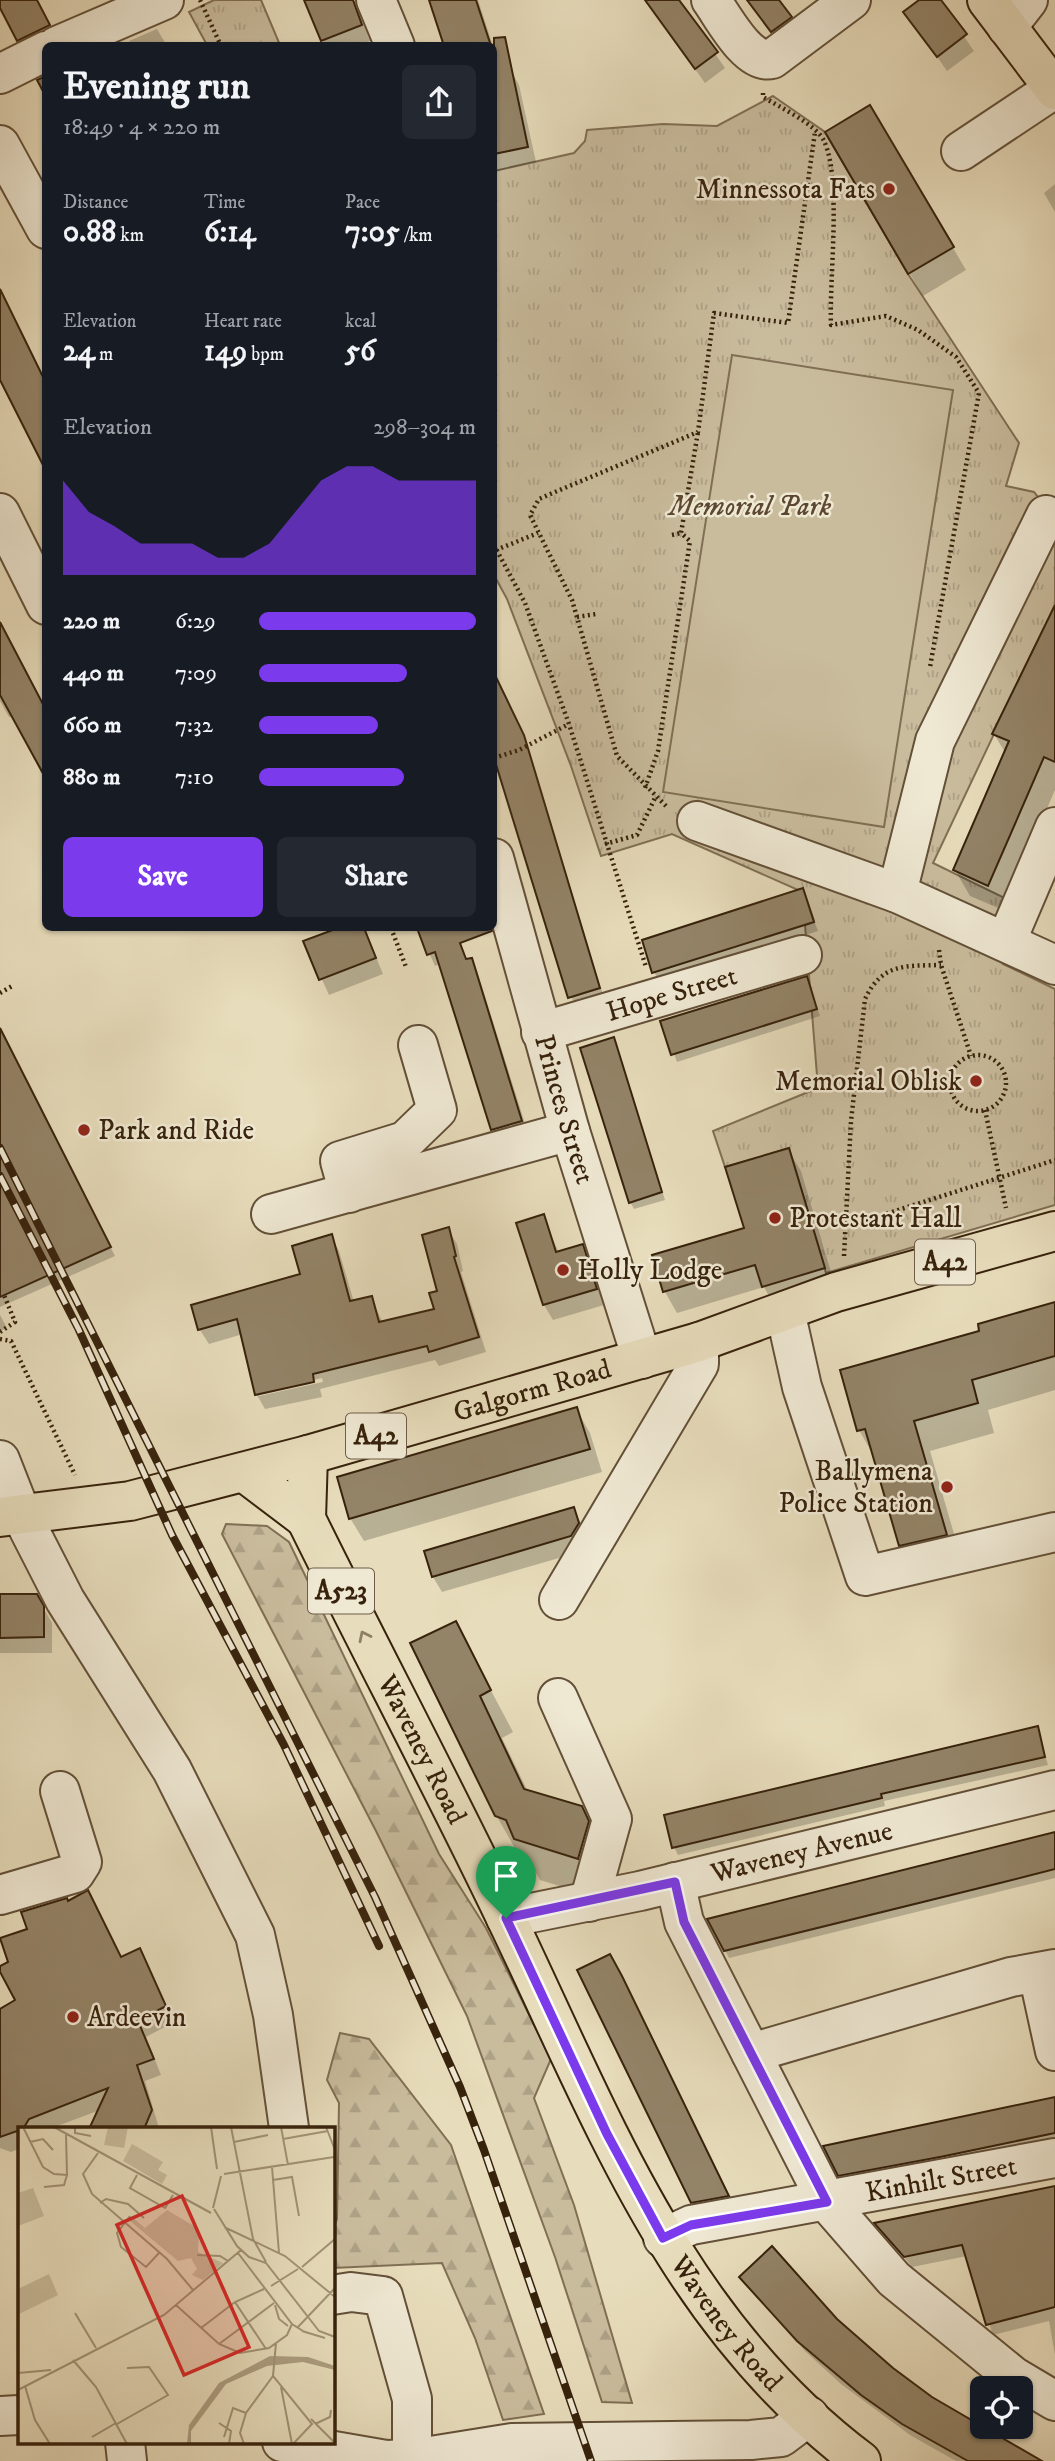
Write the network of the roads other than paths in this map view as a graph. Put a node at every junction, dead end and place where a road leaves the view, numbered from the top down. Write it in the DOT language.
graph roads {
  1 [pos="164,0"];
  2 [pos="376,0"];
  3 [pos="711,0"];
  4 [pos="836,5"];
  5 [pos="1008,9"];
  6 [pos="80,30"];
  7 [pos="394,42"];
  8 [pos="42,53"];
  9 [pos="0,74"];
  10 [pos="1055,90"];
  11 [pos="0,145"];
  12 [pos="961,151"];
  13 [pos="42,222"];
  14 [pos="0,513"];
  15 [pos="1046,515"];
  16 [pos="42,597"];
  17 [pos="697,821"];
  18 [pos="1055,828"];
  19 [pos="497,869"];
  20 [pos="897,893"];
  21 [pos="1006,942"];
  22 [pos="802,955"];
  23 [pos="1055,965"];
  24 [pos="541,1031"];
  25 [pos="418,1045"];
  26 [pos="570,1131"];
  27 [pos="349,1193"];
  28 [pos="271,1214"];
  29 [pos="1055,1231"];
  30 [pos="785,1311"];
  31 [pos="699,1342"];
  32 [pos="642,1359"];
  33 [pos="308,1455"];
  34 [pos="0,1460"];
  35 [pos="244,1472"];
  36 [pos="11,1516"];
  37 [pos="306,1519"];
  38 [pos="1055,1532"];
  39 [pos="559,1600"];
  40 [pos="558,1698"];
  41 [pos="1055,1790"];
  42 [pos="60,1791"];
  43 [pos="675,1882"];
  44 [pos="0,1895"];
  45 [pos="589,1902"];
  46 [pos="506,1918"];
  47 [pos="1047,1971"];
  48 [pos="1055,2051"];
  49 [pos="751,2053"];
  50 [pos="289,2127"];
  51 [pos="1055,2158"];
  52 [pos="827,2202"];
  53 [pos="663,2238"];
  54 [pos="334,2295"];
  55 [pos="1055,2401"];
  56 [pos="18,2415"];
  57 [pos="0,2416"];
  58 [pos="809,2416"];
  59 [pos="293,2444"];
  60 [pos="395,2460"];
  61 [pos="861,2461"];
  1 -- 6 [label="street"];
  2 -- 7 [label="street"];
  3 -- 4 [label="street"];
  5 -- 10 [label="main road"];
  8 -- 9 [label="street"];
  10 -- 12 [label="street"];
  11 -- 13 [label="street"];
  14 -- 16 [label="street"];
  15 -- 20 [label="street"];
  17 -- 20 [label="street"];
  18 -- 21 [label="street"];
  19 -- 24 [label="street, Princes Street"];
  20 -- 21 [label="street"];
  21 -- 23 [label="street"];
  22 -- 24 [label="street, Hope Street"];
  24 -- 26 [label="street, Princes Street"];
  25 -- 27 [label="street"];
  26 -- 27 [label="street"];
  26 -- 32 [label="street, Princes Street"];
  27 -- 28 [label="street"];
  29 -- 30 [label="main road, Galgorm Road / A42"];
  30 -- 31 [label="main road, Galgorm Road / A42"];
  30 -- 38 [label="street"];
  31 -- 32 [label="main road, Galgorm Road / A42"];
  31 -- 39 [label="street"];
  32 -- 33 [label="main road, Galgorm Road / A42"];
  33 -- 35 [label="main road, Galgorm Road / A42"];
  33 -- 37 [label="main road, Waveney Road / A523"];
  34 -- 36 [label="street"];
  35 -- 36 [label="main road, Galgorm Road / A42"];
  35 -- 37 [label="main road, Waveney Road / A523"];
  36 -- 50 [label="street"];
  46 -- 37 [label="main road, Waveney Road / A523, one-way"];
  40 -- 45 [label="street"];
  41 -- 43 [label="street, Waveney Avenue"];
  42 -- 44 [label="street"];
  43 -- 45 [label="street, Waveney Avenue"];
  43 -- 49 [label="street"];
  45 -- 46 [label="street, Waveney Avenue"];
  46 -- 53 [label="main road, Waveney Road / A523"];
  47 -- 48 [label="street"];
  47 -- 49 [label="street"];
  49 -- 52 [label="street"];
  51 -- 52 [label="street, Kinhilt Street"];
  52 -- 53 [label="street, Kinhilt Street"];
  52 -- 55 [label="street"];
  53 -- 58 [label="main road, Waveney Road / A523"];
  54 -- 60 [label="street"];
  56 -- 57 [label="street"];
  58 -- 60 [label="street"];
  58 -- 61 [label="main road, Waveney Road / A523"];
  59 -- 60 [label="street"];
}
